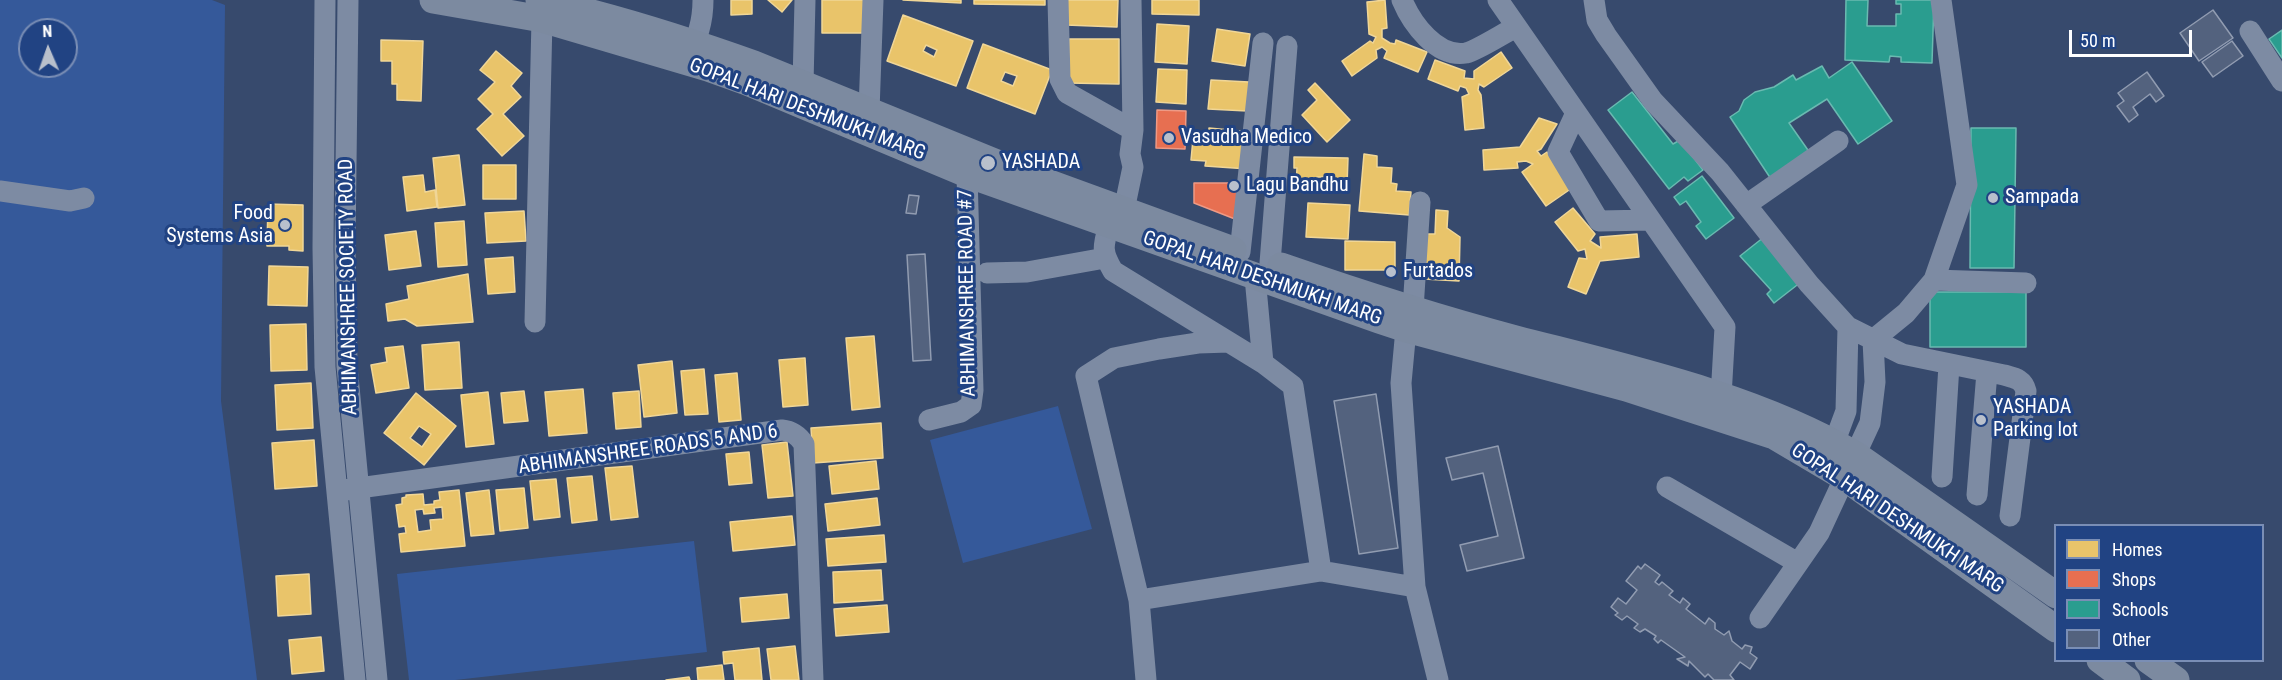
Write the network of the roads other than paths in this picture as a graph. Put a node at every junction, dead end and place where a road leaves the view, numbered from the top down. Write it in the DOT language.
graph roads {
  1 [pos="325,0"];
  2 [pos="348,0"];
  3 [pos="432,0"];
  4 [pos="703,0"];
  5 [pos="805,0"];
  6 [pos="873,0"];
  7 [pos="1058,0"];
  8 [pos="1131,0"];
  9 [pos="1402,0"];
  10 [pos="1498,0"];
  11 [pos="1594,0"];
  12 [pos="1941,0"];
  13 [pos="540,9"];
  14 [pos="1516,27"];
  15 [pos="2250,31"];
  16 [pos="1263,43"];
  17 [pos="1287,46"];
  18 [pos="689,53"];
  19 [pos="2282,81"];
  20 [pos="803,84"];
  21 [pos="869,111"];
  22 [pos="1576,113"];
  23 [pos="1133,130"];
  24 [pos="1838,141"];
  25 [pos="967,174"];
  26 [pos="0,191"];
  27 [pos="84,198"];
  28 [pos="1420,202"];
  29 [pos="1746,205"];
  30 [pos="1114,213"];
  31 [pos="1651,220"];
  32 [pos="1240,252"];
  33 [pos="1105,258"];
  34 [pos="1263,270"];
  35 [pos="987,273"];
  36 [pos="1934,280"];
  37 [pos="2026,282"];
  38 [pos="1410,319"];
  39 [pos="535,322"];
  40 [pos="1848,327"];
  41 [pos="1873,340"];
  42 [pos="1228,342"];
  43 [pos="1263,363"];
  44 [pos="1949,365"];
  45 [pos="1987,372"];
  46 [pos="1721,397"];
  47 [pos="929,420"];
  48 [pos="1840,460"];
  49 [pos="1942,477"];
  50 [pos="1668,487"];
  51 [pos="359,488"];
  52 [pos="337,491"];
  53 [pos="1977,495"];
  54 [pos="2010,516"];
  55 [pos="1798,563"];
  56 [pos="1321,571"];
  57 [pos="1415,586"];
  58 [pos="2054,594"];
  59 [pos="1139,600"];
  60 [pos="1760,618"];
  61 [pos="2054,628"];
  62 [pos="2103,662"];
  63 [pos="2151,662"];
  64 [pos="355,680"];
  65 [pos="377,680"];
  66 [pos="813,680"];
  67 [pos="1146,680"];
  68 [pos="1438,680"];
  69 [pos="2127,680"];
  70 [pos="2176,680"];
  1 -- 52 [label="street, ABHIMANSHREE SOCIETY ROAD"];
  2 -- 51 [label="street, ABHIMANSHREE SOCIETY ROAD"];
  3 -- 13 [label="main road, GOPAL HARI DESHMUKH MARG"];
  4 -- 18 [label="street"];
  5 -- 20 [label="street"];
  6 -- 21 [label="street"];
  7 -- 23 [label="street"];
  8 -- 23 [label="street"];
  9 -- 14 [label="street"];
  10 -- 14 [label="street"];
  11 -- 29 [label="street"];
  12 -- 36 [label="street"];
  13 -- 18 [label="main road, GOPAL HARI DESHMUKH MARG"];
  13 -- 39 [label="street"];
  14 -- 22 [label="street"];
  15 -- 19 [label="street"];
  16 -- 32 [label="street"];
  17 -- 34 [label="street"];
  18 -- 20 [label="main road, GOPAL HARI DESHMUKH MARG"];
  18 -- 25 [label="main road, GOPAL HARI DESHMUKH MARG"];
  20 -- 21 [label="main road, GOPAL HARI DESHMUKH MARG"];
  21 -- 30 [label="main road, GOPAL HARI DESHMUKH MARG"];
  22 -- 31 [label="street"];
  22 -- 31 [label="street"];
  23 -- 30 [label="street"];
  24 -- 29 [label="street"];
  25 -- 30 [label="main road, GOPAL HARI DESHMUKH MARG"];
  25 -- 47 [label="street, ABHIMANSHREE ROAD #7"];
  26 -- 27 [label="street"];
  28 -- 38 [label="street"];
  29 -- 40 [label="street"];
  30 -- 32 [label="main road, GOPAL HARI DESHMUKH MARG"];
  30 -- 33 [label="street"];
  30 -- 34 [label="main road, GOPAL HARI DESHMUKH MARG"];
  31 -- 46 [label="street"];
  32 -- 34 [label="main road, GOPAL HARI DESHMUKH MARG"];
  33 -- 35 [label="street"];
  33 -- 42 [label="street"];
  34 -- 38 [label="main road, GOPAL HARI DESHMUKH MARG"];
  34 -- 43 [label="street"];
  36 -- 37 [label="street"];
  36 -- 41 [label="street"];
  38 -- 46 [label="main road, GOPAL HARI DESHMUKH MARG"];
  38 -- 48 [label="main road, GOPAL HARI DESHMUKH MARG"];
  38 -- 57 [label="street"];
  40 -- 41 [label="street"];
  40 -- 48 [label="street"];
  41 -- 44 [label="street"];
  41 -- 48 [label="street"];
  42 -- 43 [label="street"];
  42 -- 59 [label="street"];
  43 -- 56 [label="street"];
  44 -- 45 [label="street"];
  44 -- 49 [label="street"];
  45 -- 53 [label="street"];
  45 -- 54 [label="street"];
  46 -- 48 [label="main road, GOPAL HARI DESHMUKH MARG"];
  48 -- 55 [label="street"];
  48 -- 58 [label="main road, GOPAL HARI DESHMUKH MARG"];
  48 -- 61 [label="main road, GOPAL HARI DESHMUKH MARG"];
  50 -- 55 [label="street"];
  51 -- 52 [label="street, ABHIMANSHREE ROADS 5 AND 6"];
  51 -- 65 [label="street, ABHIMANSHREE SOCIETY ROAD"];
  51 -- 66 [label="street, ABHIMANSHREE ROADS 5 AND 6"];
  52 -- 64 [label="street, ABHIMANSHREE SOCIETY ROAD"];
  55 -- 60 [label="street"];
  56 -- 57 [label="street"];
  56 -- 59 [label="street"];
  57 -- 68 [label="street"];
  59 -- 67 [label="street"];
  62 -- 69 [label="main road"];
  63 -- 70 [label="main road"];
}
